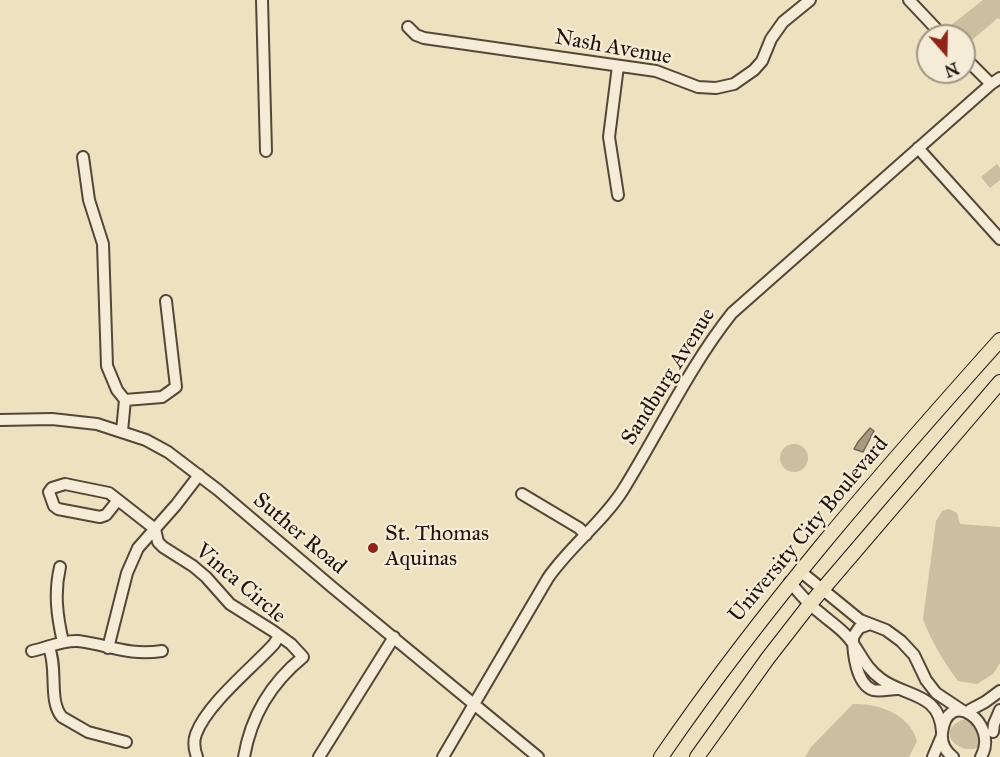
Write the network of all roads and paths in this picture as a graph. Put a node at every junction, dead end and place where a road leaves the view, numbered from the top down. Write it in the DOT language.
graph roads {
  1 [pos="262,0"];
  2 [pos="810,0"];
  3 [pos="909,0"];
  4 [pos="932,24"];
  5 [pos="408,27"];
  6 [pos="618,66"];
  7 [pos="976,66"];
  8 [pos="995,81"];
  9 [pos="918,148"];
  10 [pos="266,150"];
  11 [pos="83,157"];
  12 [pos="618,195"];
  13 [pos="1000,239"];
  14 [pos="166,300"];
  15 [pos="1000,340"];
  16 [pos="1000,382"];
  17 [pos="125,400"];
  18 [pos="0,420"];
  19 [pos="122,431"];
  20 [pos="199,475"];
  21 [pos="522,494"];
  22 [pos="118,500"];
  23 [pos="155,529"];
  24 [pos="586,535"];
  25 [pos="60,567"];
  26 [pos="800,571"];
  27 [pos="790,582"];
  28 [pos="823,589"];
  29 [pos="810,604"];
  30 [pos="870,624"];
  31 [pos="279,636"];
  32 [pos="394,637"];
  33 [pos="63,642"];
  34 [pos="854,646"];
  35 [pos="49,648"];
  36 [pos="108,648"];
  37 [pos="32,651"];
  38 [pos="162,651"];
  39 [pos="1000,690"];
  40 [pos="474,703"];
  41 [pos="966,710"];
  42 [pos="1000,710"];
  43 [pos="942,733"];
  44 [pos="992,737"];
  45 [pos="126,742"];
  46 [pos="994,755"];
  47 [pos="197,757"];
  48 [pos="244,757"];
  49 [pos="319,757"];
  50 [pos="443,757"];
  51 [pos="538,757"];
  52 [pos="661,757"];
  53 [pos="697,757"];
  54 [pos="933,757"];
  55 [pos="953,757"];
  56 [pos="981,757"];
  1 -- 10 [label="street"];
  2 -- 6 [label="street, Nash Avenue"];
  3 -- 4 [label="street"];
  5 -- 6 [label="street, Nash Avenue"];
  6 -- 12 [label="street"];
  7 -- 8 [label="street"];
  8 -- 9 [label="street, Sandburg Avenue"];
  9 -- 13 [label="street"];
  9 -- 24 [label="street, Sandburg Avenue"];
  11 -- 17 [label="street"];
  14 -- 17 [label="street"];
  15 -- 26 [label="main road, University City Boulevard"];
  16 -- 28 [label="main road"];
  17 -- 19 [label="street"];
  18 -- 19 [label="street, Suther Road"];
  19 -- 20 [label="street, Suther Road"];
  20 -- 23 [label="street"];
  20 -- 32 [label="street, Suther Road"];
  21 -- 24 [label="street"];
  22 -- 22 [label="street, Vinca Circle"];
  22 -- 23 [label="street, Vinca Circle"];
  23 -- 31 [label="street, Vinca Circle"];
  23 -- 36 [label="street"];
  24 -- 40 [label="street, Sandburg Avenue"];
  25 -- 33 [label="street"];
  26 -- 27 [label="main road, University City Boulevard"];
  26 -- 28 [label="street"];
  27 -- 29 [label="street"];
  27 -- 52 [label="main road, University City Boulevard"];
  28 -- 29 [label="main road"];
  28 -- 30 [label="street"];
  29 -- 34 [label="street"];
  29 -- 53 [label="main road"];
  30 -- 34 [label="street"];
  30 -- 41 [label="street"];
  31 -- 47 [label="street, Vinca Circle"];
  31 -- 48 [label="street"];
  32 -- 40 [label="street, Suther Road"];
  32 -- 49 [label="street"];
  33 -- 35 [label="street"];
  33 -- 36 [label="street"];
  34 -- 43 [label="street"];
  35 -- 37 [label="street"];
  35 -- 45 [label="street"];
  36 -- 38 [label="street"];
  39 -- 41 [label="street"];
  40 -- 50 [label="street, Sandburg Avenue"];
  40 -- 51 [label="street, Suther Road"];
  41 -- 43 [label="street"];
  41 -- 44 [label="street"];
  42 -- 44 [label="street"];
  43 -- 54 [label="street"];
  43 -- 55 [label="street"];
  44 -- 46 [label="street"];
  44 -- 56 [label="street"];
}
